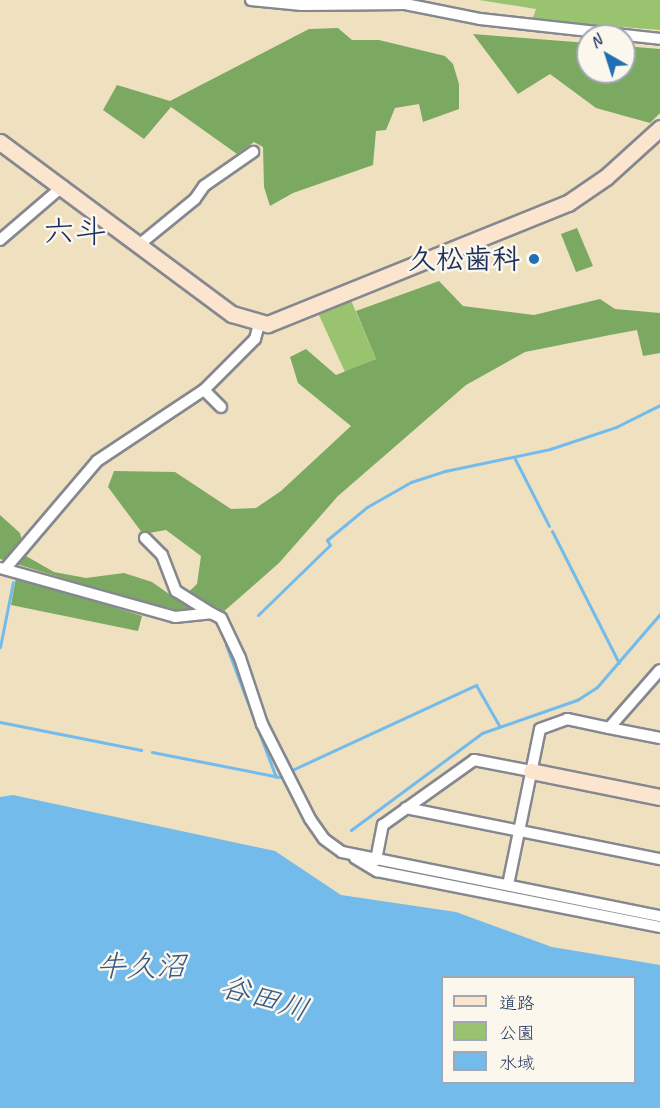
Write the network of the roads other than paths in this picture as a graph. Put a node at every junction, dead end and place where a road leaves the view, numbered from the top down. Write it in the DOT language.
graph roads {
  1 [pos="251,0"];
  2 [pos="660,39"];
  3 [pos="660,128"];
  4 [pos="0,142"];
  5 [pos="253,152"];
  6 [pos="63,186"];
  7 [pos="0,240"];
  8 [pos="140,244"];
  9 [pos="259,324"];
  10 [pos="204,390"];
  11 [pos="221,407"];
  12 [pos="145,538"];
  13 [pos="3,568"];
  14 [pos="211,613"];
  15 [pos="660,670"];
  16 [pos="609,728"];
  17 [pos="660,738"];
  18 [pos="531,771"];
  19 [pos="660,797"];
  20 [pos="406,808"];
  21 [pos="519,831"];
  22 [pos="352,855"];
  23 [pos="660,859"];
  24 [pos="376,860"];
  25 [pos="508,885"];
  26 [pos="660,916"];
  27 [pos="660,927"];
  1 -- 2 [label="street"];
  3 -- 9 [label="street"];
  4 -- 6 [label="street"];
  5 -- 8 [label="street"];
  6 -- 7 [label="street"];
  6 -- 8 [label="street"];
  8 -- 9 [label="street"];
  9 -- 10 [label="street"];
  10 -- 11 [label="street"];
  10 -- 13 [label="street"];
  12 -- 14 [label="street"];
  13 -- 14 [label="street"];
  14 -- 22 [label="street"];
  15 -- 16 [label="street"];
  16 -- 17 [label="street"];
  16 -- 18 [label="street"];
  18 -- 19 [label="street"];
  18 -- 20 [label="street"];
  18 -- 21 [label="street"];
  20 -- 21 [label="street"];
  20 -- 24 [label="street"];
  21 -- 23 [label="street"];
  21 -- 25 [label="street"];
  22 -- 24 [label="street"];
  22 -- 27 [label="street"];
  24 -- 25 [label="street"];
  25 -- 26 [label="street"];
}
